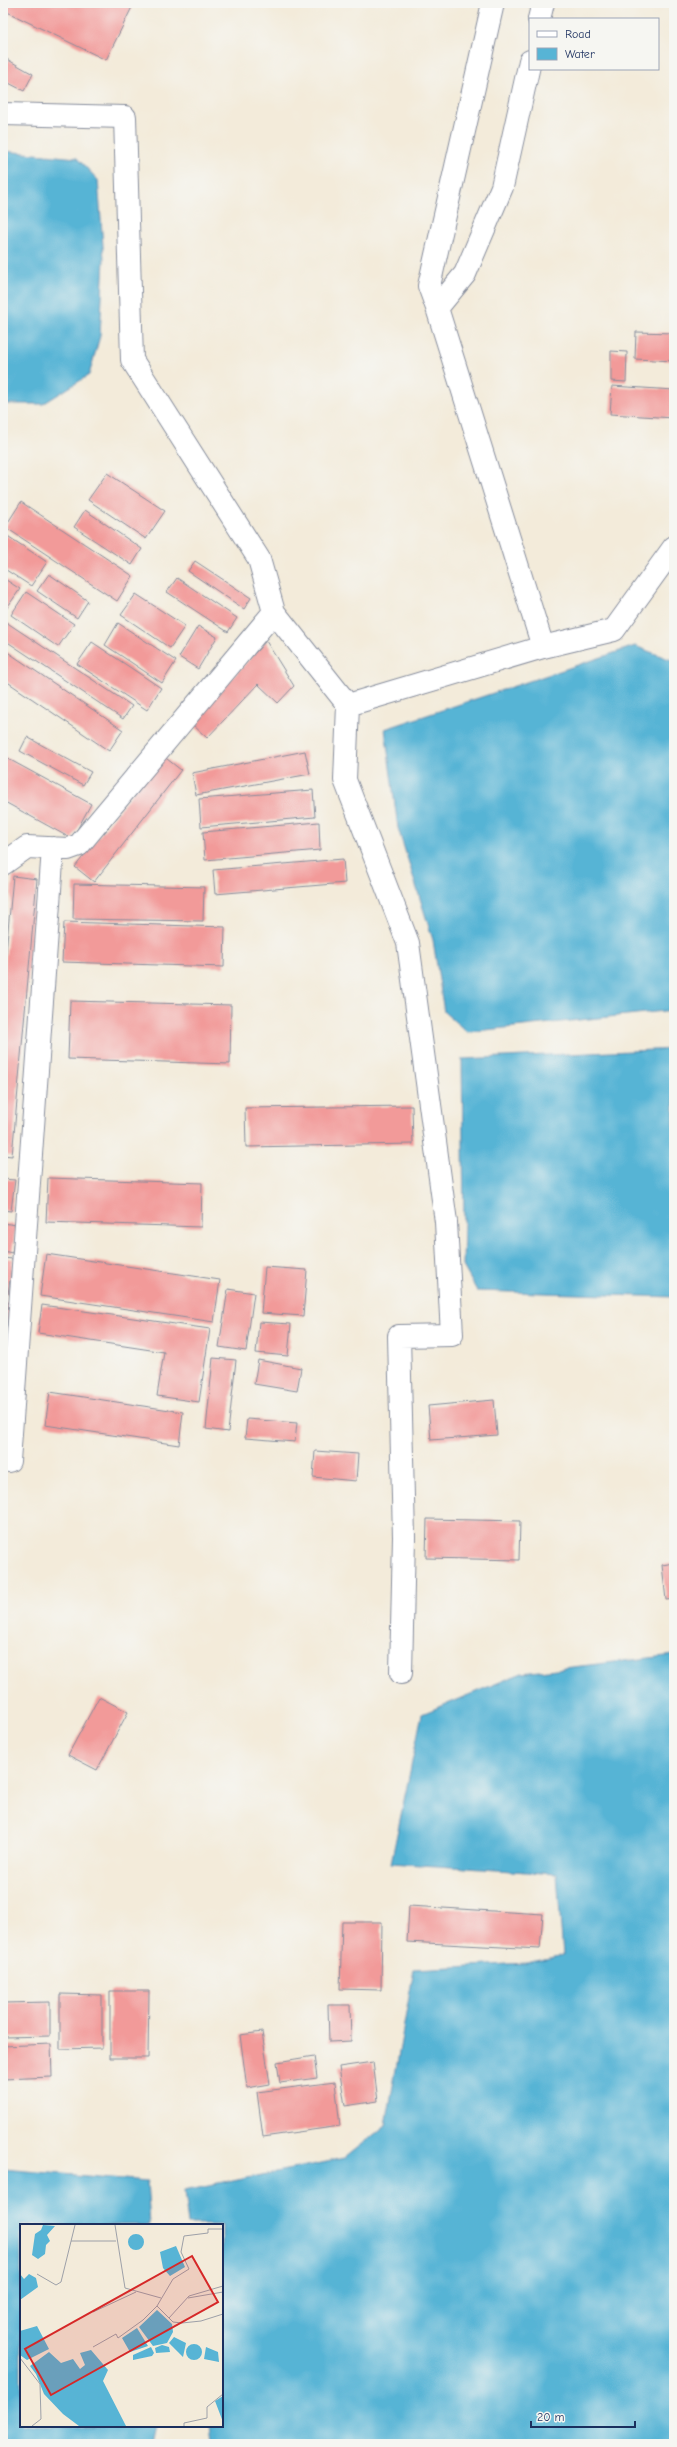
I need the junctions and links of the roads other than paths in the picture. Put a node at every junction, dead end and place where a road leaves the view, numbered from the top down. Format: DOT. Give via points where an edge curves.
graph roads {
  1 [pos="493,3"];
  2 [pos="543,3"];
  3 [pos="539,18"];
  4 [pos="529,66"];
  5 [pos="3,114"];
  6 [pos="438,308"];
  7 [pos="674,546"];
  8 [pos="274,612"];
  9 [pos="543,646"];
  10 [pos="348,705"];
  11 [pos="53,848"];
  12 [pos="3,864"];
  13 [pos="9,1460"];
  14 [pos="401,1673"];
  1 -- 6 [label="street" via="429,286"];
  2 -- 3 [label="street"];
  4 -- 6 [label="street" via="502,187 465,274"];
  5 -- 8 [label="street" via="125,117 132,360 259,558"];
  6 -- 9 [label="street"];
  7 -- 9 [label="street" via="614,630"];
  8 -- 10 [label="street"];
  8 -- 11 [label="street" via="79,845 68,849"];
  9 -- 10 [label="street"];
  10 -- 14 [label="street" via="345,780 408,943 446,1222 452,1335 399,1336 404,1537"];
  11 -- 12 [label="street" via="27,847"];
  11 -- 13 [label="street"];
}
